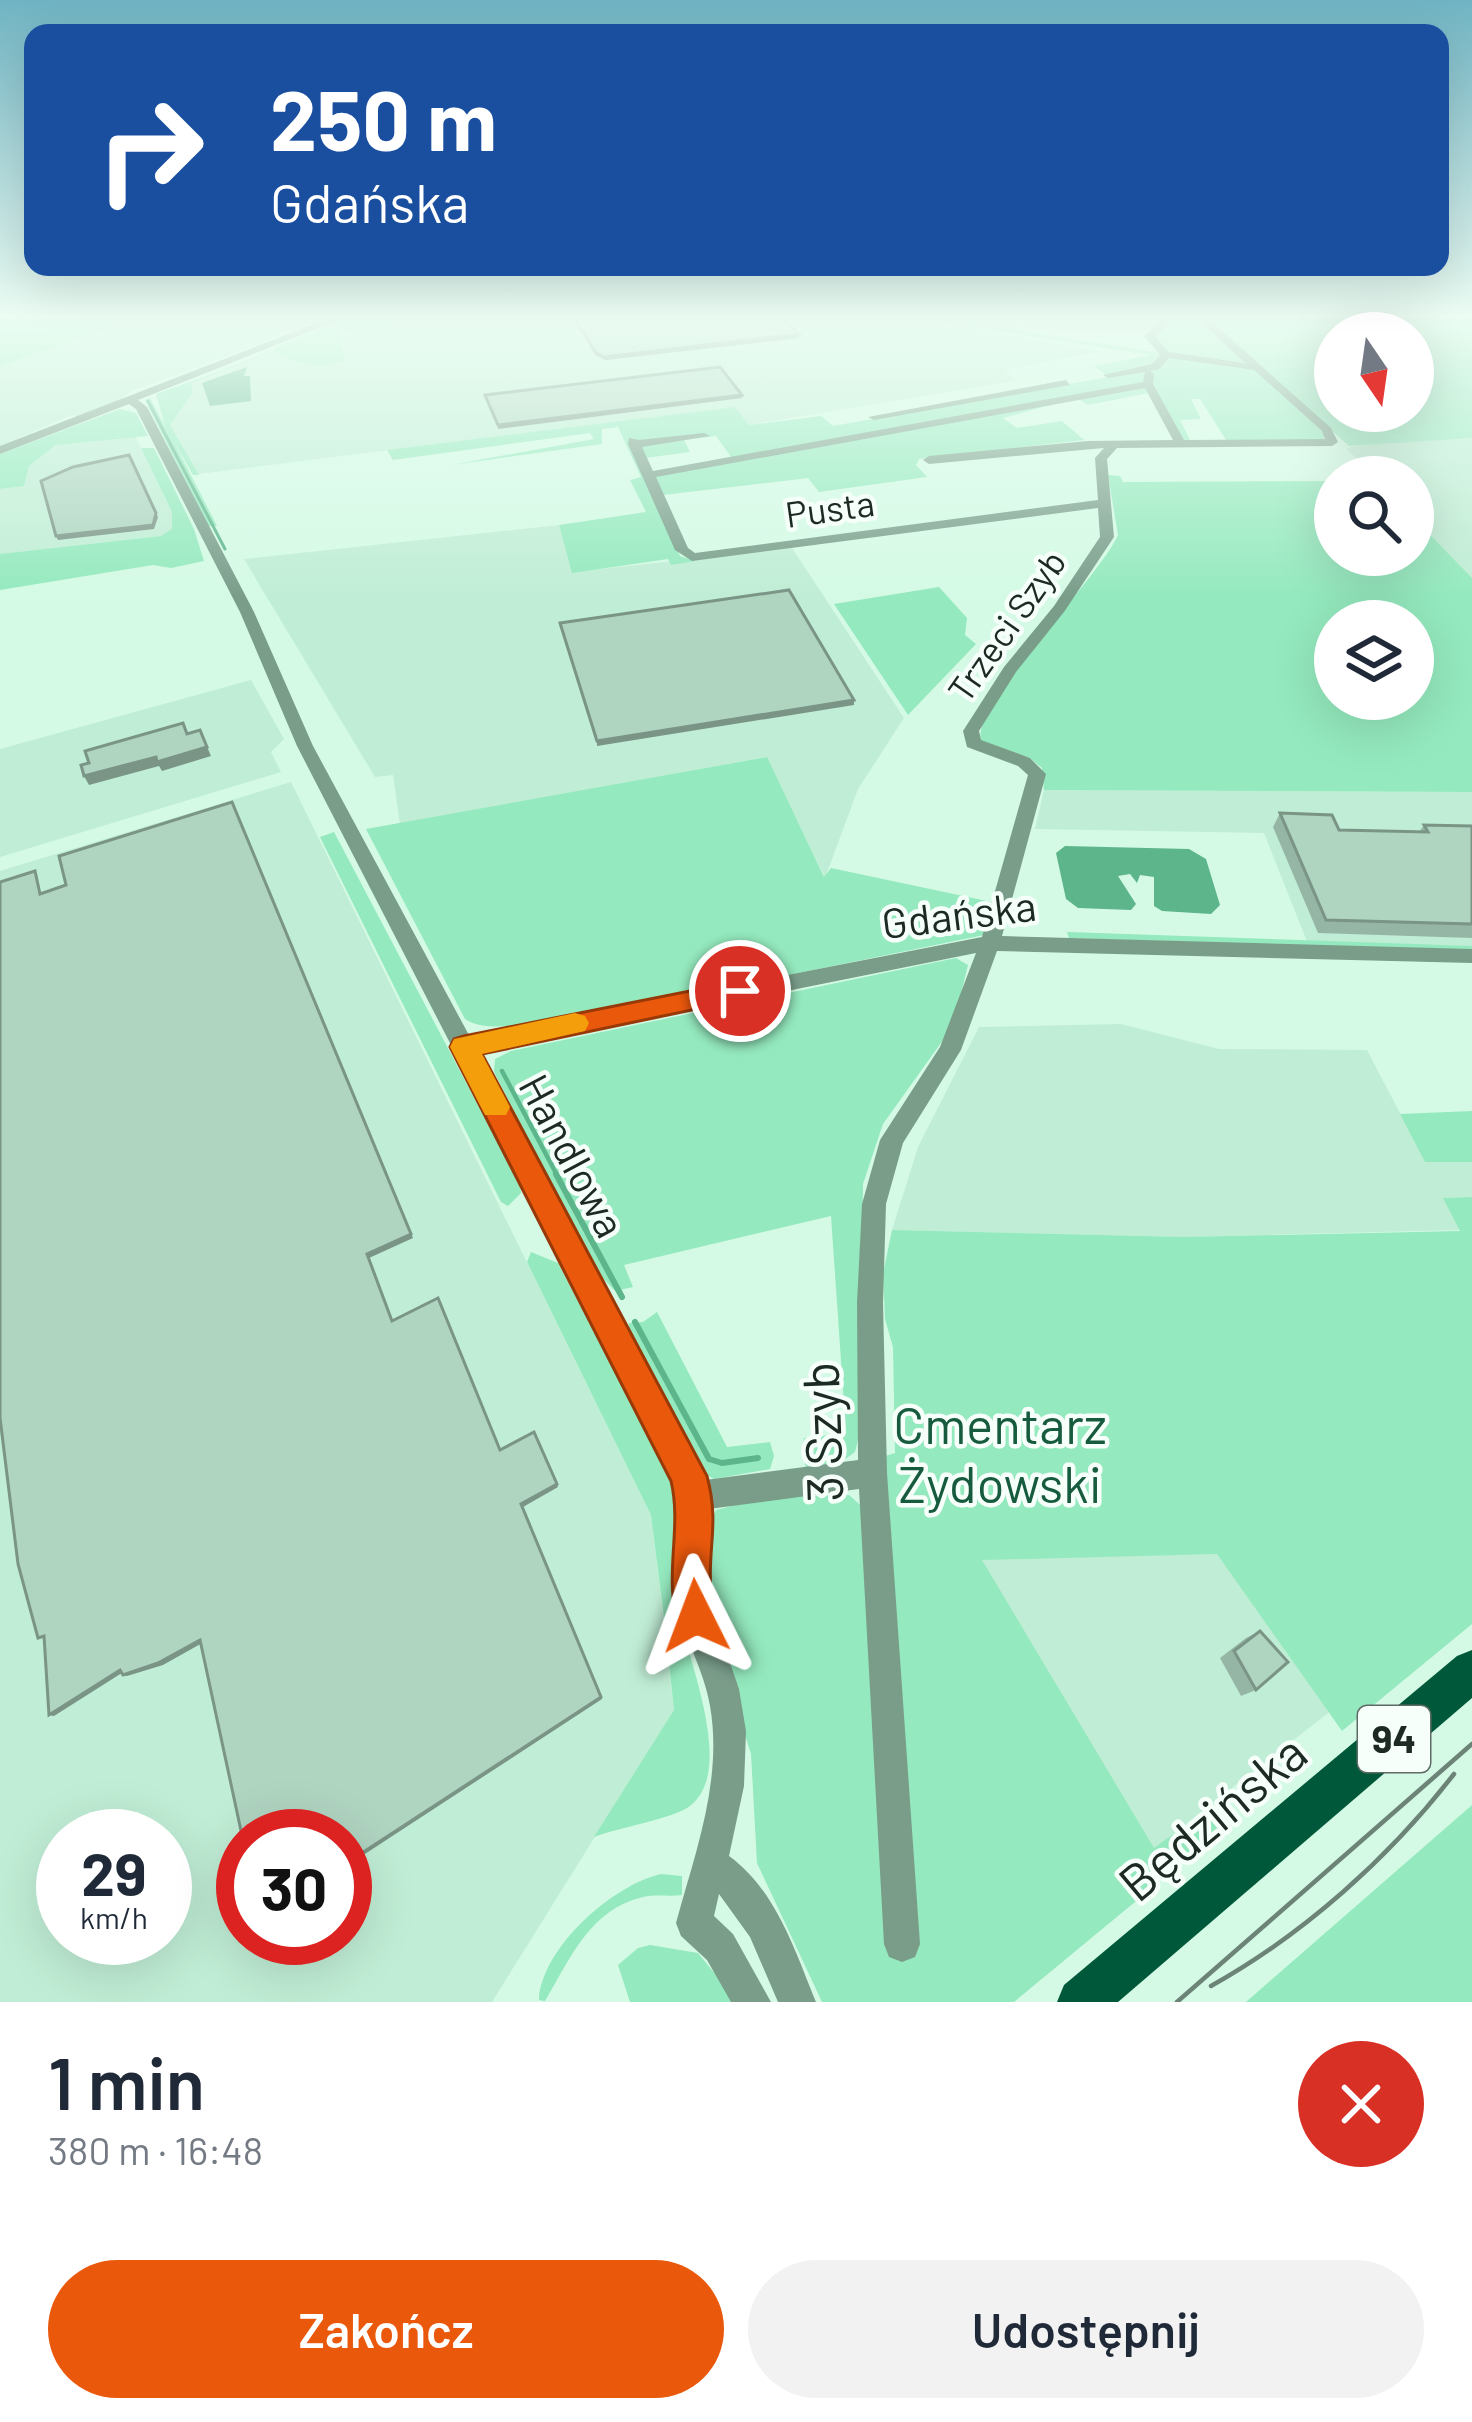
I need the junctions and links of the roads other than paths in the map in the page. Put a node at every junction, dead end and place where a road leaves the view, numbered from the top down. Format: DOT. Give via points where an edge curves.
graph roads {
  1 [pos="104,409"];
  2 [pos="139,409"];
  3 [pos="916,409"];
  4 [pos="1009,409"];
  5 [pos="1162,409"];
  6 [pos="1303,409"];
  7 [pos="874,417"];
  8 [pos="704,436"];
  9 [pos="1181,445"];
  10 [pos="1112,448"];
  11 [pos="0,450"];
  12 [pos="929,460"];
  13 [pos="649,475"];
  14 [pos="1105,503"];
  15 [pos="989,943"];
  16 [pos="1472,956"];
  17 [pos="464,1047"];
  18 [pos="874,1473"];
  19 [pos="695,1496"];
  20 [pos="1472,1671"];
  21 [pos="709,1863"];
  22 [pos="902,1944"];
  23 [pos="752,2002"];
  24 [pos="797,2002"];
  25 [pos="1081,2002"];
  1 -- 11 [label="street"];
  2 -- 17 [label="street, Handlowa"];
  3 -- 7 [label="street"];
  4 -- 13 [label="street"];
  5 -- 9 [label="street"];
  6 -- 9 [label="street" via="1332,442"];
  8 -- 13 [label="street, Pusta" via="633,442"];
  9 -- 10 [label="street"];
  10 -- 12 [label="street"];
  10 -- 14 [label="street, Trzeci Szyb" via="1101,458"];
  13 -- 14 [label="street, Pusta" via="692,557"];
  14 -- 15 [label="street, Trzeci Szyb" via="1107,537 971,730 973,743 1037,774"];
  15 -- 16 [label="street, Gdańska"];
  15 -- 17 [label="street, Gdańska"];
  15 -- 18 [label="street, 3 Szyb" via="950,1050 881,1171 870,1303"];
  17 -- 19 [label="street, Handlowa"];
  18 -- 19 [label="street"];
  18 -- 22 [label="street, 3 Szyb"];
  19 -- 21 [label="street, Handlowa" via="691,1591 730,1727 726,1805"];
  20 -- 25 [label="main road, Będzińska / 94"];
  21 -- 23 [label="street, Handlowa" via="694,1923 720,1947"];
  21 -- 24 [label="street" via="754,1905"];
}
